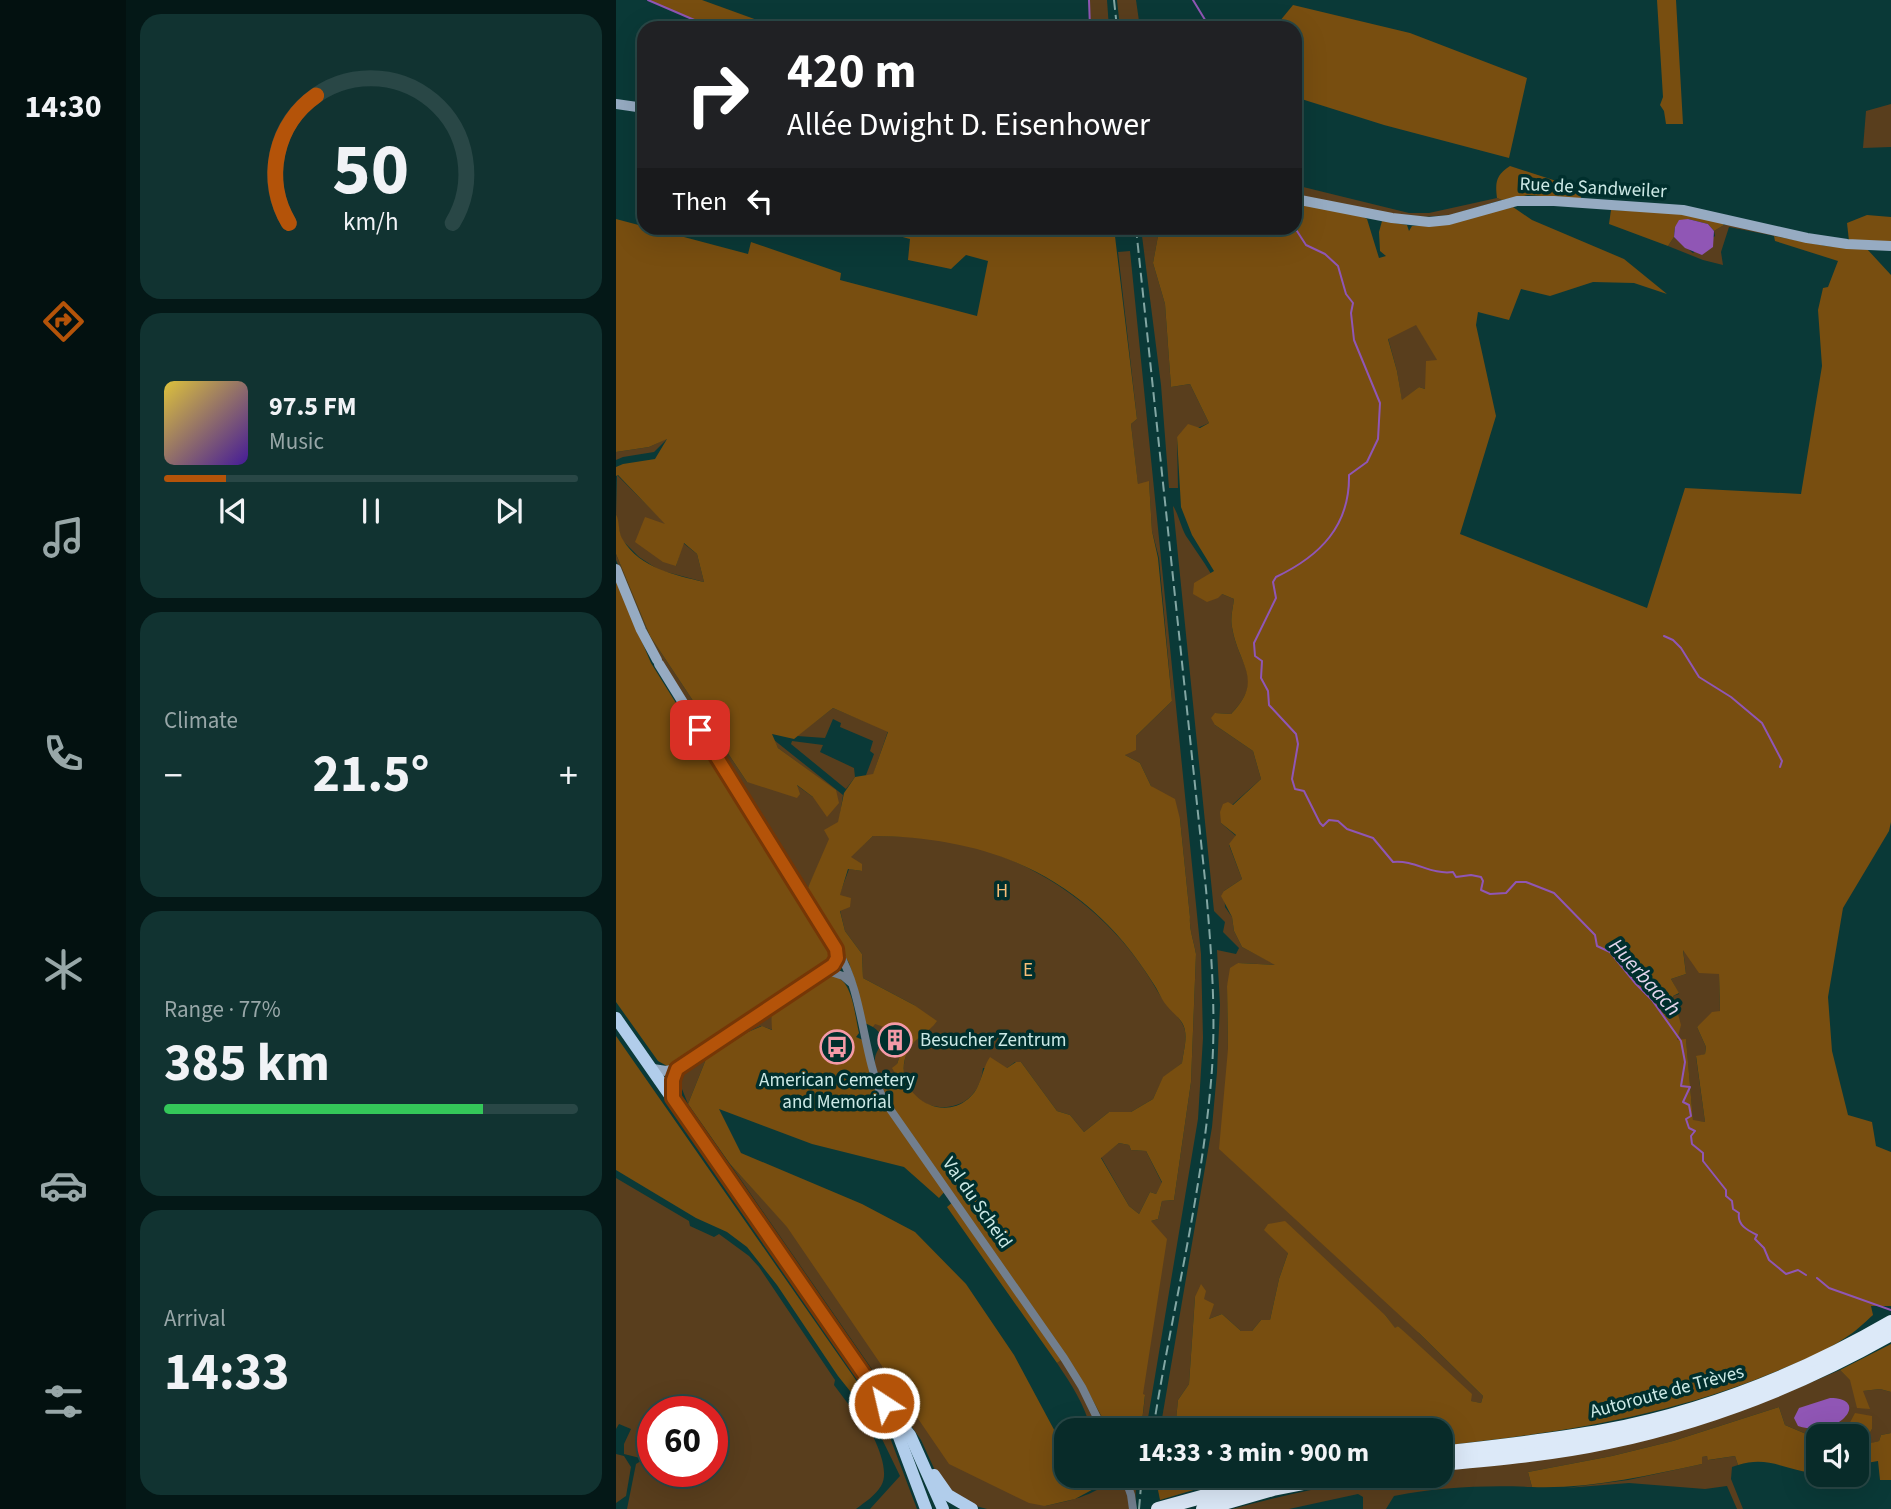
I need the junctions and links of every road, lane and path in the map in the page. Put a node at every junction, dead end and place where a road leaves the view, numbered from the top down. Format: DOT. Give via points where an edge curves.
graph roads {
  1 [pos="616,104"];
  2 [pos="637,107"];
  3 [pos="1302,200"];
  4 [pos="1891,246"];
  5 [pos="616,569"];
  6 [pos="836,949"];
  7 [pos="825,970"];
  8 [pos="853,985"];
  9 [pos="616,1018"];
  10 [pos="653,1069"];
  11 [pos="677,1069"];
  12 [pos="673,1098"];
  13 [pos="1891,1322"];
  14 [pos="1891,1335"];
  15 [pos="884,1403"];
  16 [pos="1097,1418"];
  17 [pos="910,1435"];
  18 [pos="1453,1452"];
  19 [pos="1453,1463"];
  20 [pos="1129,1488"];
  21 [pos="1230,1488"];
  22 [pos="1278,1488"];
  23 [pos="919,1491"];
  24 [pos="920,1509"];
  25 [pos="926,1509"];
  26 [pos="943,1509"];
  27 [pos="972,1509"];
  28 [pos="1133,1509"];
  29 [pos="1158,1509"];
  30 [pos="1203,1509"];
  1 -- 2 [label="main road"];
  3 -- 4 [label="main road, Rue de Sandweiler" via="1429,222 1517,201 1683,210 1807,238"];
  5 -- 6 [label="main road, Val du Scheid" via="658,662"];
  6 -- 7 [label="main road" via="837,958"];
  6 -- 8 [label="street, Val du Scheid"];
  7 -- 8 [label="street"];
  7 -- 11 [label="main road"];
  8 -- 16 [label="street, Val du Scheid" via="883,1099 1064,1358"];
  9 -- 10 [label="main road"];
  10 -- 11 [label="main road"];
  10 -- 12 [label="main road"];
  11 -- 12 [label="main road"];
  12 -- 15 [label="main road"];
  13 -- 18 [label="highway, Autoroute de Trèves" via="1794,1371 1724,1399 1606,1431"];
  14 -- 19 [label="highway, Autoroute de Trèves" via="1728,1409 1609,1443"];
  15 -- 17 [label="main road"];
  15 -- 23 [label="main road"];
  17 -- 26 [label="main road"];
  17 -- 27 [label="main road" via="940,1486"];
  20 -- 28 [label="street"];
  21 -- 29 [label="highway"];
  22 -- 30 [label="highway"];
  23 -- 24 [label="main road"];
  23 -- 25 [label="main road"];
}
